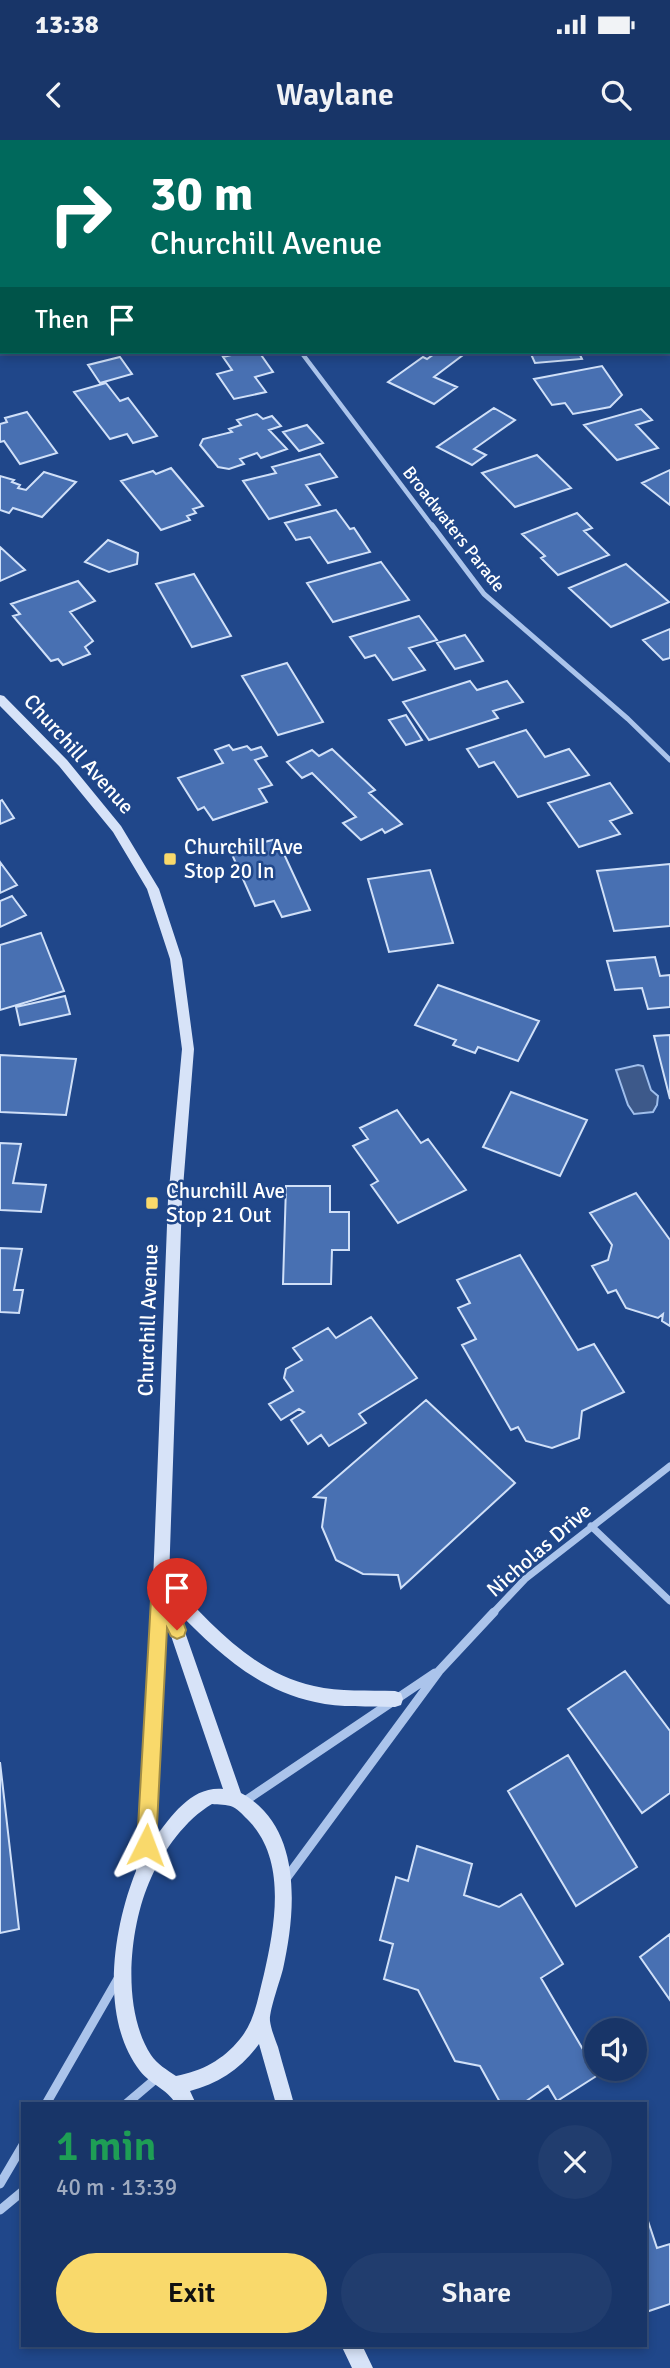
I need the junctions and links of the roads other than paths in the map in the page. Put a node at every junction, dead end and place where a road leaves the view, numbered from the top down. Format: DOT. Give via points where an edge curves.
graph roads {
  1 [pos="303,354"];
  2 [pos="0,699"];
  3 [pos="670,760"];
  4 [pos="670,1466"];
  5 [pos="591,1526"];
  6 [pos="161,1582"];
  7 [pos="670,1601"];
  8 [pos="439,1671"];
  9 [pos="395,1699"];
  10 [pos="238,1801"];
  11 [pos="145,1871"];
  12 [pos="282,1884"];
  13 [pos="123,1970"];
  14 [pos="261,2020"];
  15 [pos="167,2080"];
  16 [pos="47,2102"];
  17 [pos="129,2102"];
  18 [pos="185,2102"];
  19 [pos="284,2102"];
  20 [pos="21,2148"];
  21 [pos="0,2184"];
  22 [pos="21,2193"];
  23 [pos="0,2210"];
  1 -- 3 [label="street, Broadwaters Parade" via="484,594"];
  2 -- 6 [label="street, Churchill Avenue" via="63,763 117,829 153,890 176,959 188,1049 175,1200"];
  4 -- 5 [label="street, Nicholas Drive"];
  5 -- 7 [label="street"];
  5 -- 8 [label="street, Nicholas Drive" via="525,1579"];
  6 -- 9 [label="street" via="225,1649 253,1671 313,1693"];
  6 -- 10 [label="street, Churchill Avenue"];
  6 -- 11 [label="street, Churchill Avenue"];
  8 -- 9 [label="street, Nicholas Drive"];
  8 -- 12 [label="street, Nicholas Drive"];
  9 -- 10 [label="street, Nicholas Drive"];
  10 -- 11 [label="street" via="211,1796 197,1802"];
  10 -- 12 [label="street" via="261,1819 272,1836"];
  11 -- 13 [label="street" via="131,1906"];
  12 -- 14 [label="street" via="279,1948"];
  13 -- 15 [label="street" via="136,2046 147,2065"];
  13 -- 16 [label="street"];
  14 -- 15 [label="street" via="249,2043 217,2073 202,2079"];
  14 -- 19 [label="street"];
  15 -- 17 [label="street"];
  15 -- 18 [label="street"];
  20 -- 21 [label="street"];
  22 -- 23 [label="street"];
}
